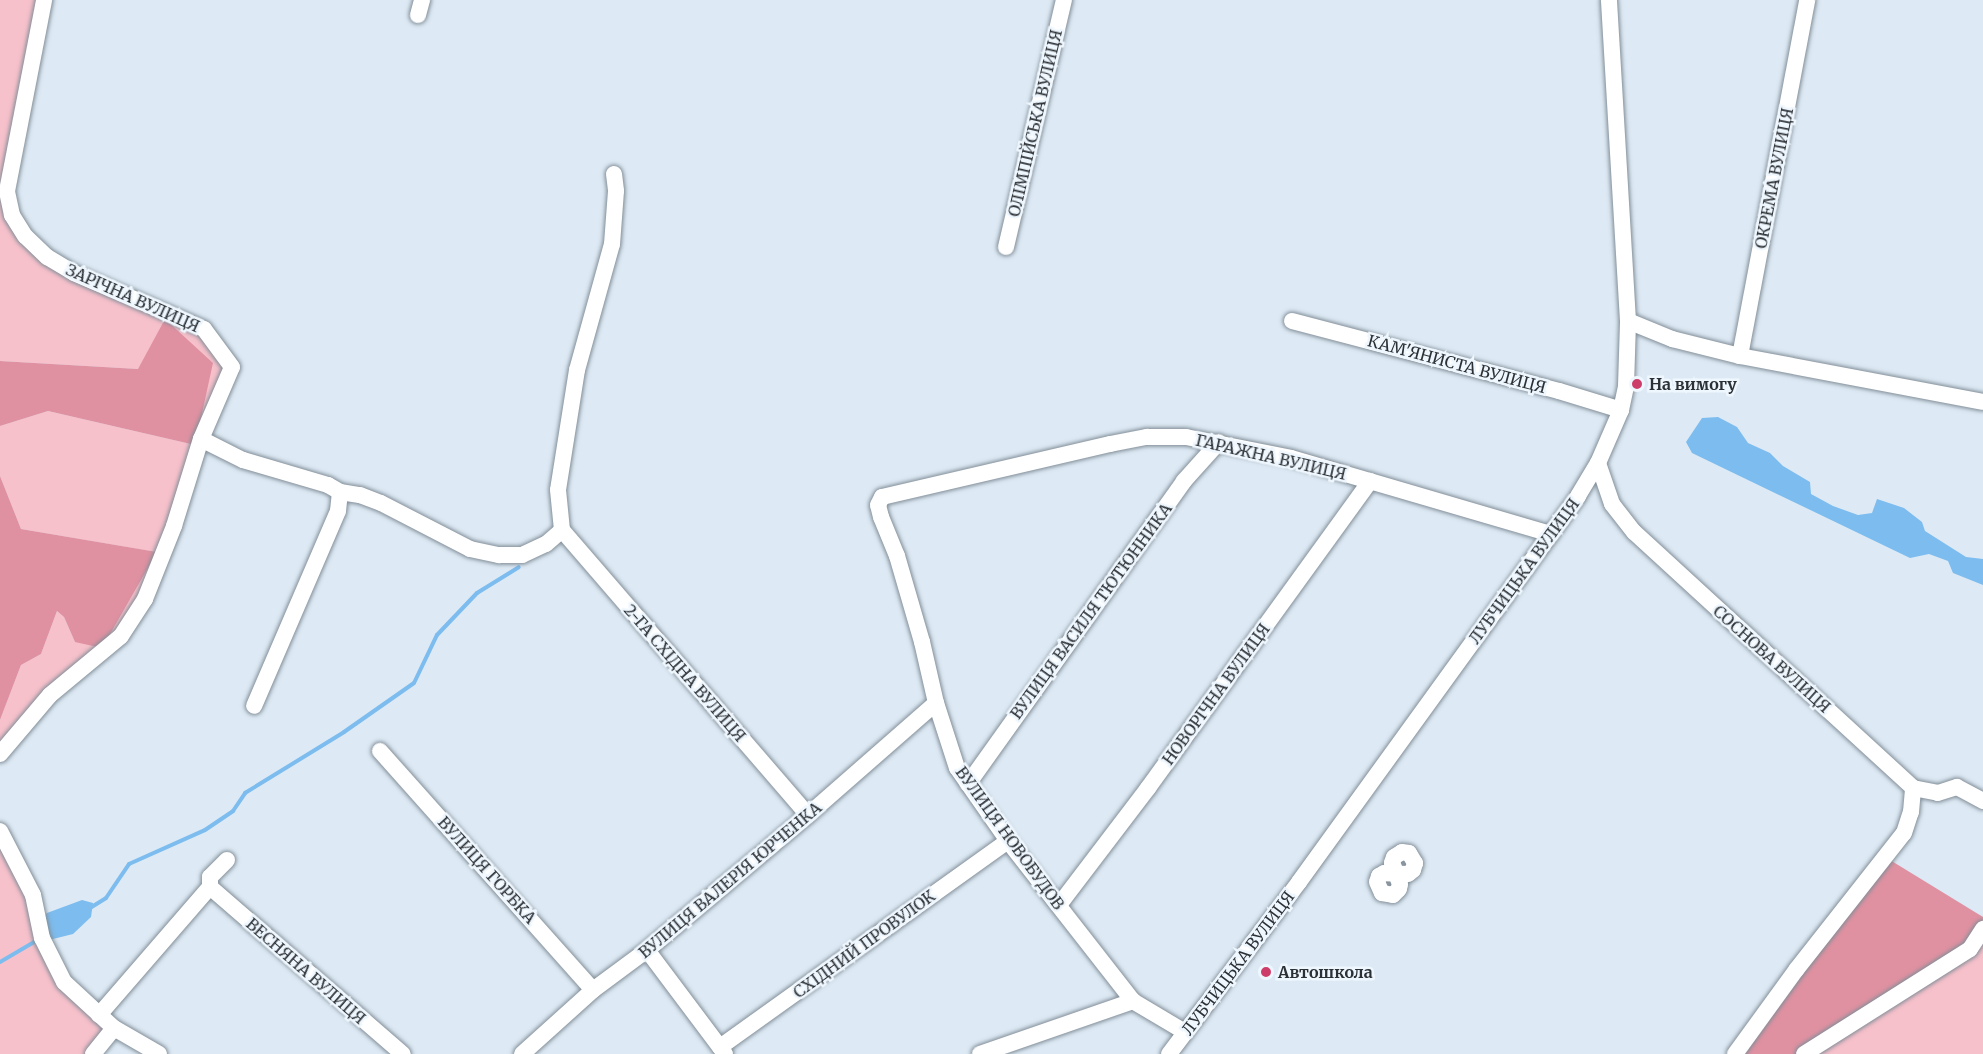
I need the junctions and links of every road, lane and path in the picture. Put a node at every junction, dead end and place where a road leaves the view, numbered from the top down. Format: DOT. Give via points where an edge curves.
graph roads {
  1 [pos="44,0"];
  2 [pos="1064,0"];
  3 [pos="1609,0"];
  4 [pos="1808,0"];
  5 [pos="614,174"];
  6 [pos="1005,247"];
  7 [pos="1292,321"];
  8 [pos="1628,321"];
  9 [pos="1740,356"];
  10 [pos="1983,402"];
  11 [pos="1621,410"];
  12 [pos="201,439"];
  13 [pos="1219,442"];
  14 [pos="1598,463"];
  15 [pos="1370,481"];
  16 [pos="340,492"];
  17 [pos="882,497"];
  18 [pos="562,530"];
  19 [pos="1551,534"];
  20 [pos="936,703"];
  21 [pos="254,706"];
  22 [pos="380,751"];
  23 [pos="0,754"];
  24 [pos="968,784"];
  25 [pos="1913,788"];
  26 [pos="1983,801"];
  27 [pos="808,815"];
  28 [pos="0,831"];
  29 [pos="1008,841"];
  30 [pos="227,860"];
  31 [pos="210,886"];
  32 [pos="1059,905"];
  33 [pos="1983,929"];
  34 [pos="647,950"];
  35 [pos="593,990"];
  36 [pos="1133,1001"];
  37 [pos="99,1016"];
  38 [pos="114,1028"];
  39 [pos="1185,1032"];
  40 [pos="723,1051"];
  41 [pos="93,1054"];
  42 [pos="159,1054"];
  43 [pos="403,1054"];
  44 [pos="522,1054"];
  45 [pos="980,1054"];
  46 [pos="1169,1054"];
  47 [pos="1735,1054"];
  48 [pos="1804,1054"];
  1 -- 12 [label="street, ЗАРІЧНА ВУЛИЦЯ" via="7,191 12,215 25,236 47,257 74,273 204,329 232,367"];
  2 -- 6 [label="street, ОЛІМПІЙСЬКА ВУЛИЦЯ"];
  3 -- 8 [label="street, ЛУБЧИЦЬКА ВУЛИЦЯ"];
  4 -- 9 [label="street, ОКРЕМА ВУЛИЦЯ"];
  5 -- 18 [label="street" via="612,244 577,370 558,490"];
  7 -- 11 [label="street, КАМ'ЯНИСТА ВУЛИЦЯ"];
  8 -- 9 [label="street" via="1672,339"];
  8 -- 11 [label="street, ЛУБЧИЦЬКА ВУЛИЦЯ" via="1626,386"];
  9 -- 10 [label="street"];
  11 -- 14 [label="street, ЛУБЧИЦЬКА ВУЛИЦЯ"];
  12 -- 16 [label="street" via="243,460"];
  12 -- 23 [label="street, ЗАРІЧНА ВУЛИЦЯ" via="174,526 145,599 121,636 50,695"];
  13 -- 15 [label="street, ГАРАЖНА ВУЛИЦЯ"];
  13 -- 17 [label="street, ГАРАЖНА ВУЛИЦЯ" via="1186,436 1147,437"];
  13 -- 24 [label="street, ВУЛИЦЯ ВАСИЛЯ ТЮТЮННИКА" via="1184,481"];
  14 -- 19 [label="street, ЛУБЧИЦЬКА ВУЛИЦЯ"];
  14 -- 25 [label="street, СОСНОВА ВУЛИЦЯ" via="1612,504 1634,532"];
  15 -- 19 [label="street, ГАРАЖНА ВУЛИЦЯ"];
  15 -- 32 [label="street, НОВОРІЧНА ВУЛИЦЯ"];
  16 -- 18 [label="street" via="381,503 470,549 499,555 522,555 546,544"];
  16 -- 21 [label="street" via="338,511"];
  17 -- 20 [label="street, ВУЛИЦЯ НОВОБУДОВ" via="878,505 881,518 897,556"];
  18 -- 27 [label="street, 2-ГА СХІДНА ВУЛИЦЯ"];
  19 -- 39 [label="street, ЛУБЧИЦЬКА ВУЛИЦЯ" via="1299,882"];
  20 -- 24 [label="street, ВУЛИЦЯ НОВОБУДОВ" via="949,747"];
  20 -- 27 [label="street, ВУЛИЦЯ ВАЛЕРІЯ ЮРЧЕНКА"];
  22 -- 35 [label="street, ВУЛИЦЯ ГОРБКА"];
  24 -- 29 [label="street, ВУЛИЦЯ НОВОБУДОВ"];
  25 -- 26 [label="street" via="1938,793 1957,787"];
  25 -- 47 [label="street" via="1904,833"];
  27 -- 34 [label="street, ВУЛИЦЯ ВАЛЕРІЯ ЮРЧЕНКА"];
  28 -- 37 [label="street" via="33,895 42,938 53,964 77,998"];
  29 -- 32 [label="street, ВУЛИЦЯ НОВОБУДОВ"];
  29 -- 40 [label="street, СХІДНИЙ ПРОВУЛОК"];
  30 -- 31 [label="street" via="210,877"];
  31 -- 37 [label="street"];
  31 -- 43 [label="street, ВЕСНЯНА ВУЛИЦЯ"];
  32 -- 36 [label="street, ВУЛИЦЯ НОВОБУДОВ"];
  33 -- 48 [label="street" via="1970,949"];
  34 -- 35 [label="street, ВУЛИЦЯ ВАЛЕРІЯ ЮРЧЕНКА"];
  34 -- 40 [label="street"];
  35 -- 44 [label="street, ВУЛИЦЯ ВАЛЕРІЯ ЮРЧЕНКА"];
  36 -- 39 [label="street, ВУЛИЦЯ НОВОБУДОВ"];
  36 -- 45 [label="street"];
  37 -- 38 [label="street"];
  38 -- 41 [label="street"];
  38 -- 42 [label="street"];
  39 -- 46 [label="street, ЛУБЧИЦЬКА ВУЛИЦЯ"];
}
